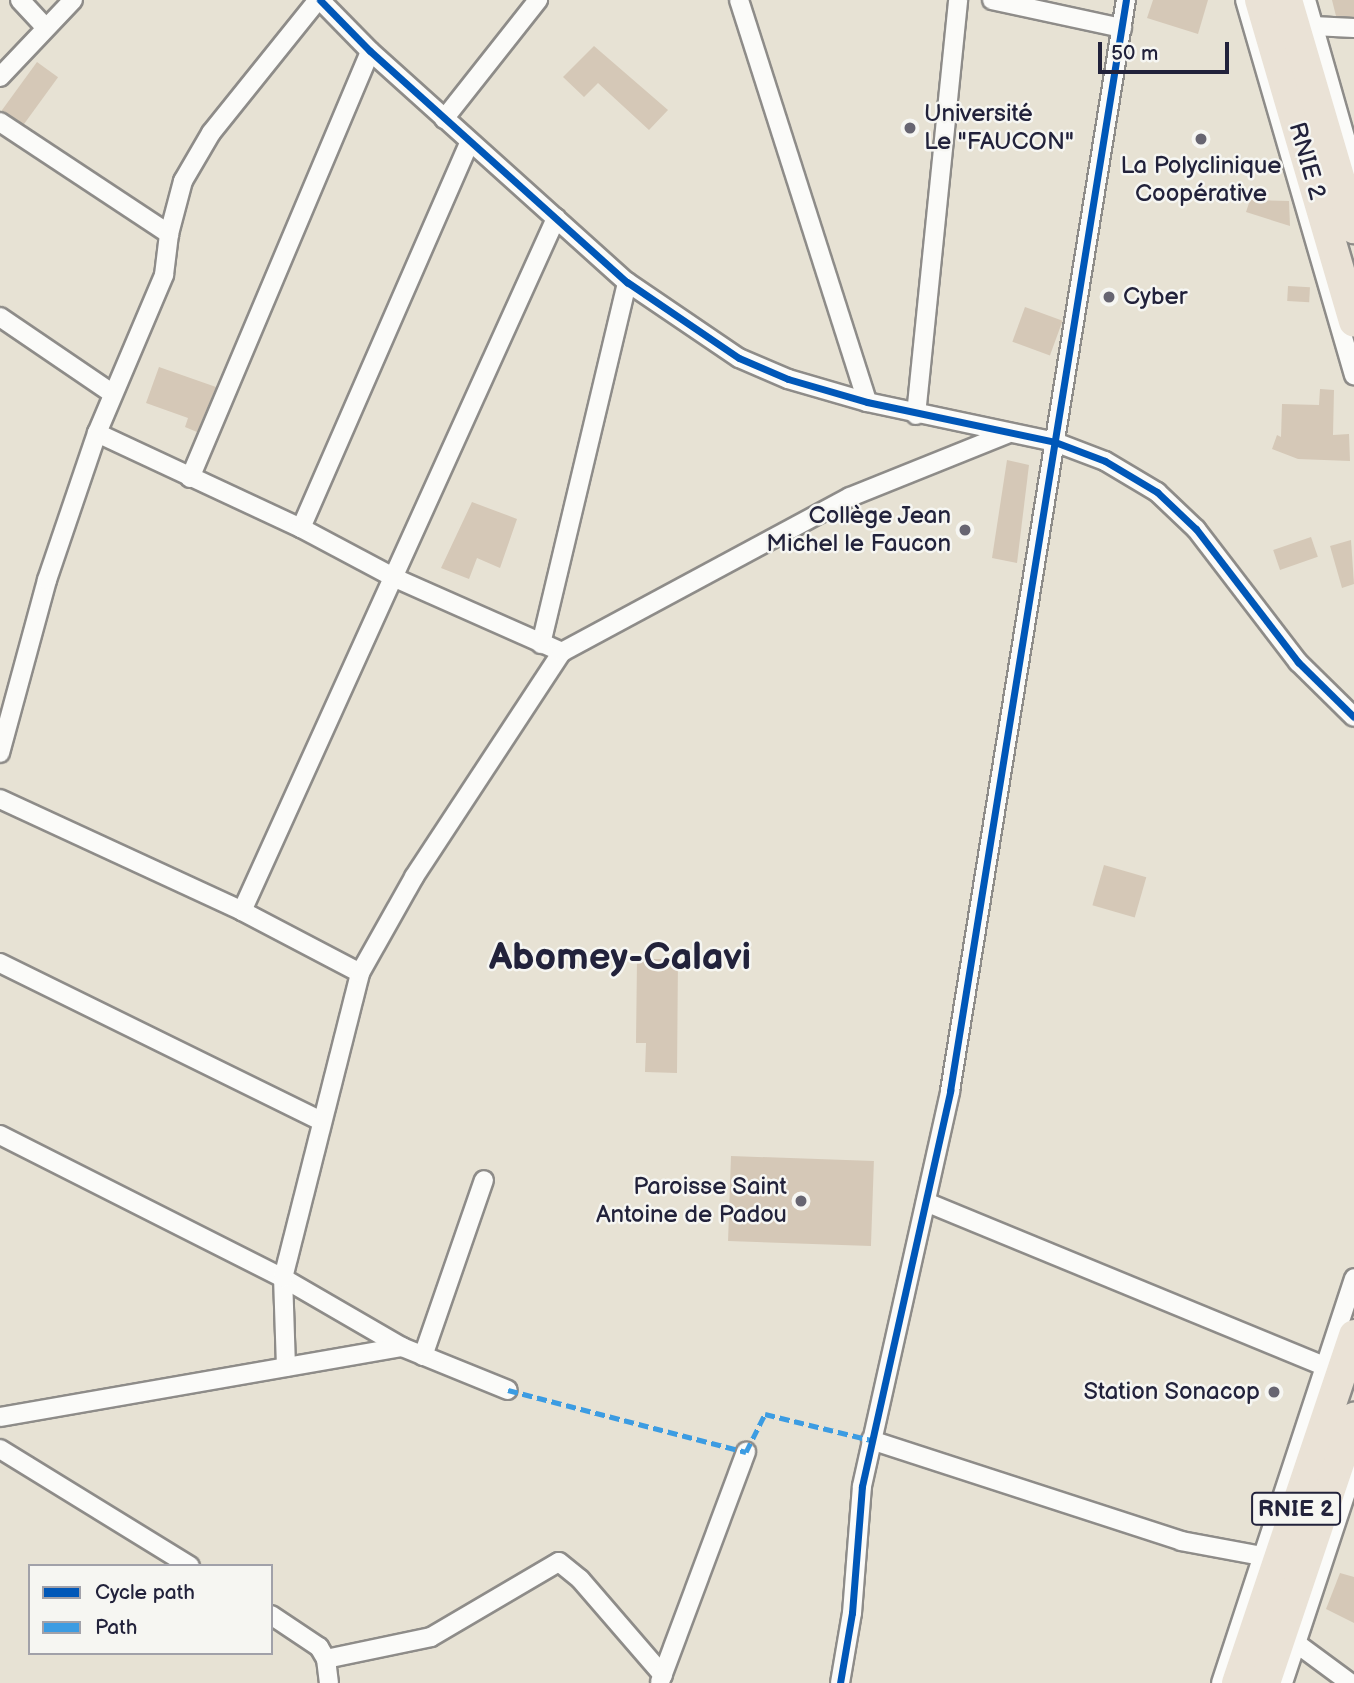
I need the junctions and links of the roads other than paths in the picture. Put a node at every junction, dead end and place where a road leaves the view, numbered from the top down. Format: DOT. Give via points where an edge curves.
graph roads {
  1 [pos="20,0"];
  2 [pos="73,0"];
  3 [pos="319,0"];
  4 [pos="538,0"];
  5 [pos="739,0"];
  6 [pos="958,0"];
  7 [pos="992,0"];
  8 [pos="1126,0"];
  9 [pos="1245,0"];
  10 [pos="1260,0"];
  11 [pos="1287,0"];
  12 [pos="1306,0"];
  13 [pos="1313,26"];
  14 [pos="46,28"];
  15 [pos="1122,28"];
  16 [pos="1354,28"];
  17 [pos="370,51"];
  18 [pos="0,77"];
  19 [pos="444,119"];
  20 [pos="0,122"];
  21 [pos="470,142"];
  22 [pos="1353,158"];
  23 [pos="556,218"];
  24 [pos="1354,228"];
  25 [pos="169,234"];
  26 [pos="627,282"];
  27 [pos="0,317"];
  28 [pos="1354,322"];
  29 [pos="1354,376"];
  30 [pos="112,393"];
  31 [pos="867,402"];
  32 [pos="916,415"];
  33 [pos="97,433"];
  34 [pos="1007,434"];
  35 [pos="1055,442"];
  36 [pos="190,478"];
  37 [pos="301,528"];
  38 [pos="395,578"];
  39 [pos="541,644"];
  40 [pos="562,652"];
  41 [pos="1354,717"];
  42 [pos="0,753"];
  43 [pos="0,799"];
  44 [pos="242,911"];
  45 [pos="0,963"];
  46 [pos="360,973"];
  47 [pos="319,1120"];
  48 [pos="0,1135"];
  49 [pos="484,1180"];
  50 [pos="926,1202"];
  51 [pos="283,1278"];
  52 [pos="1354,1279"];
  53 [pos="1354,1335"];
  54 [pos="402,1347"];
  55 [pos="423,1356"];
  56 [pos="286,1367"];
  57 [pos="1326,1367"];
  58 [pos="508,1390"];
  59 [pos="0,1417"];
  60 [pos="1354,1418"];
  61 [pos="871,1440"];
  62 [pos="0,1449"];
  63 [pos="746,1452"];
  64 [pos="1354,1468"];
  65 [pos="1262,1556"];
  66 [pos="187,1564"];
  67 [pos="273,1616"];
  68 [pos="1296,1643"];
  69 [pos="326,1659"];
  70 [pos="662,1679"];
  71 [pos="329,1683"];
  72 [pos="840,1683"];
  73 [pos="1221,1683"];
  74 [pos="1237,1683"];
  75 [pos="1265,1683"];
  76 [pos="1283,1683"];
  77 [pos="1350,1683"];
  1 -- 14 [label="street"];
  2 -- 14 [label="street"];
  3 -- 17 [label="street"];
  3 -- 25 [label="street" via="194,159"];
  4 -- 19 [label="street"];
  5 -- 31 [label="street"];
  6 -- 32 [label="street"];
  7 -- 15 [label="street"];
  8 -- 15 [label="street"];
  9 -- 29 [label="street"];
  10 -- 28 [label="highway, RNIE 2 / RNIE 2"];
  11 -- 24 [label="highway, RNIE 2 / RNIE 2"];
  12 -- 13 [label="street"];
  13 -- 16 [label="street"];
  13 -- 22 [label="street"];
  14 -- 18 [label="street"];
  15 -- 35 [label="street"];
  17 -- 19 [label="street"];
  17 -- 36 [label="street"];
  19 -- 21 [label="street"];
  20 -- 25 [label="street"];
  21 -- 23 [label="street"];
  21 -- 37 [label="street"];
  23 -- 26 [label="street"];
  23 -- 38 [label="street"];
  25 -- 30 [label="street" via="164,275"];
  26 -- 31 [label="street" via="739,358 788,379"];
  26 -- 39 [label="street"];
  27 -- 30 [label="street"];
  30 -- 33 [label="street"];
  31 -- 32 [label="street"];
  32 -- 34 [label="street"];
  33 -- 36 [label="street"];
  33 -- 42 [label="street" via="47,580"];
  34 -- 35 [label="street"];
  34 -- 40 [label="street" via="850,497"];
  35 -- 41 [label="street" via="1129,474 1177,509 1298,662"];
  35 -- 50 [label="street" via="950,1091"];
  36 -- 37 [label="street"];
  37 -- 38 [label="street"];
  38 -- 39 [label="street"];
  38 -- 44 [label="street"];
  39 -- 40 [label="street"];
  40 -- 46 [label="street" via="414,877"];
  43 -- 44 [label="street"];
  44 -- 46 [label="street"];
  45 -- 47 [label="street"];
  46 -- 47 [label="street"];
  47 -- 51 [label="street"];
  48 -- 51 [label="street"];
  49 -- 55 [label="street"];
  50 -- 57 [label="street"];
  50 -- 61 [label="street"];
  51 -- 54 [label="street"];
  51 -- 56 [label="street"];
  52 -- 57 [label="street"];
  53 -- 74 [label="highway, RNIE 2 / RNIE 2"];
  54 -- 55 [label="street"];
  54 -- 56 [label="street"];
  55 -- 58 [label="street"];
  56 -- 59 [label="street"];
  57 -- 65 [label="street"];
  60 -- 75 [label="highway, RNIE 2 / RNIE 2"];
  61 -- 65 [label="street" via="1181,1541"];
  61 -- 72 [label="street" via="856,1527 851,1625"];
  62 -- 66 [label="street"];
  63 -- 70 [label="street"];
  64 -- 68 [label="street"];
  65 -- 73 [label="street"];
  67 -- 69 [label="street" via="312,1640"];
  68 -- 76 [label="street"];
  68 -- 77 [label="street"];
  69 -- 70 [label="street" via="431,1637 559,1562"];
  69 -- 71 [label="street"];
}
